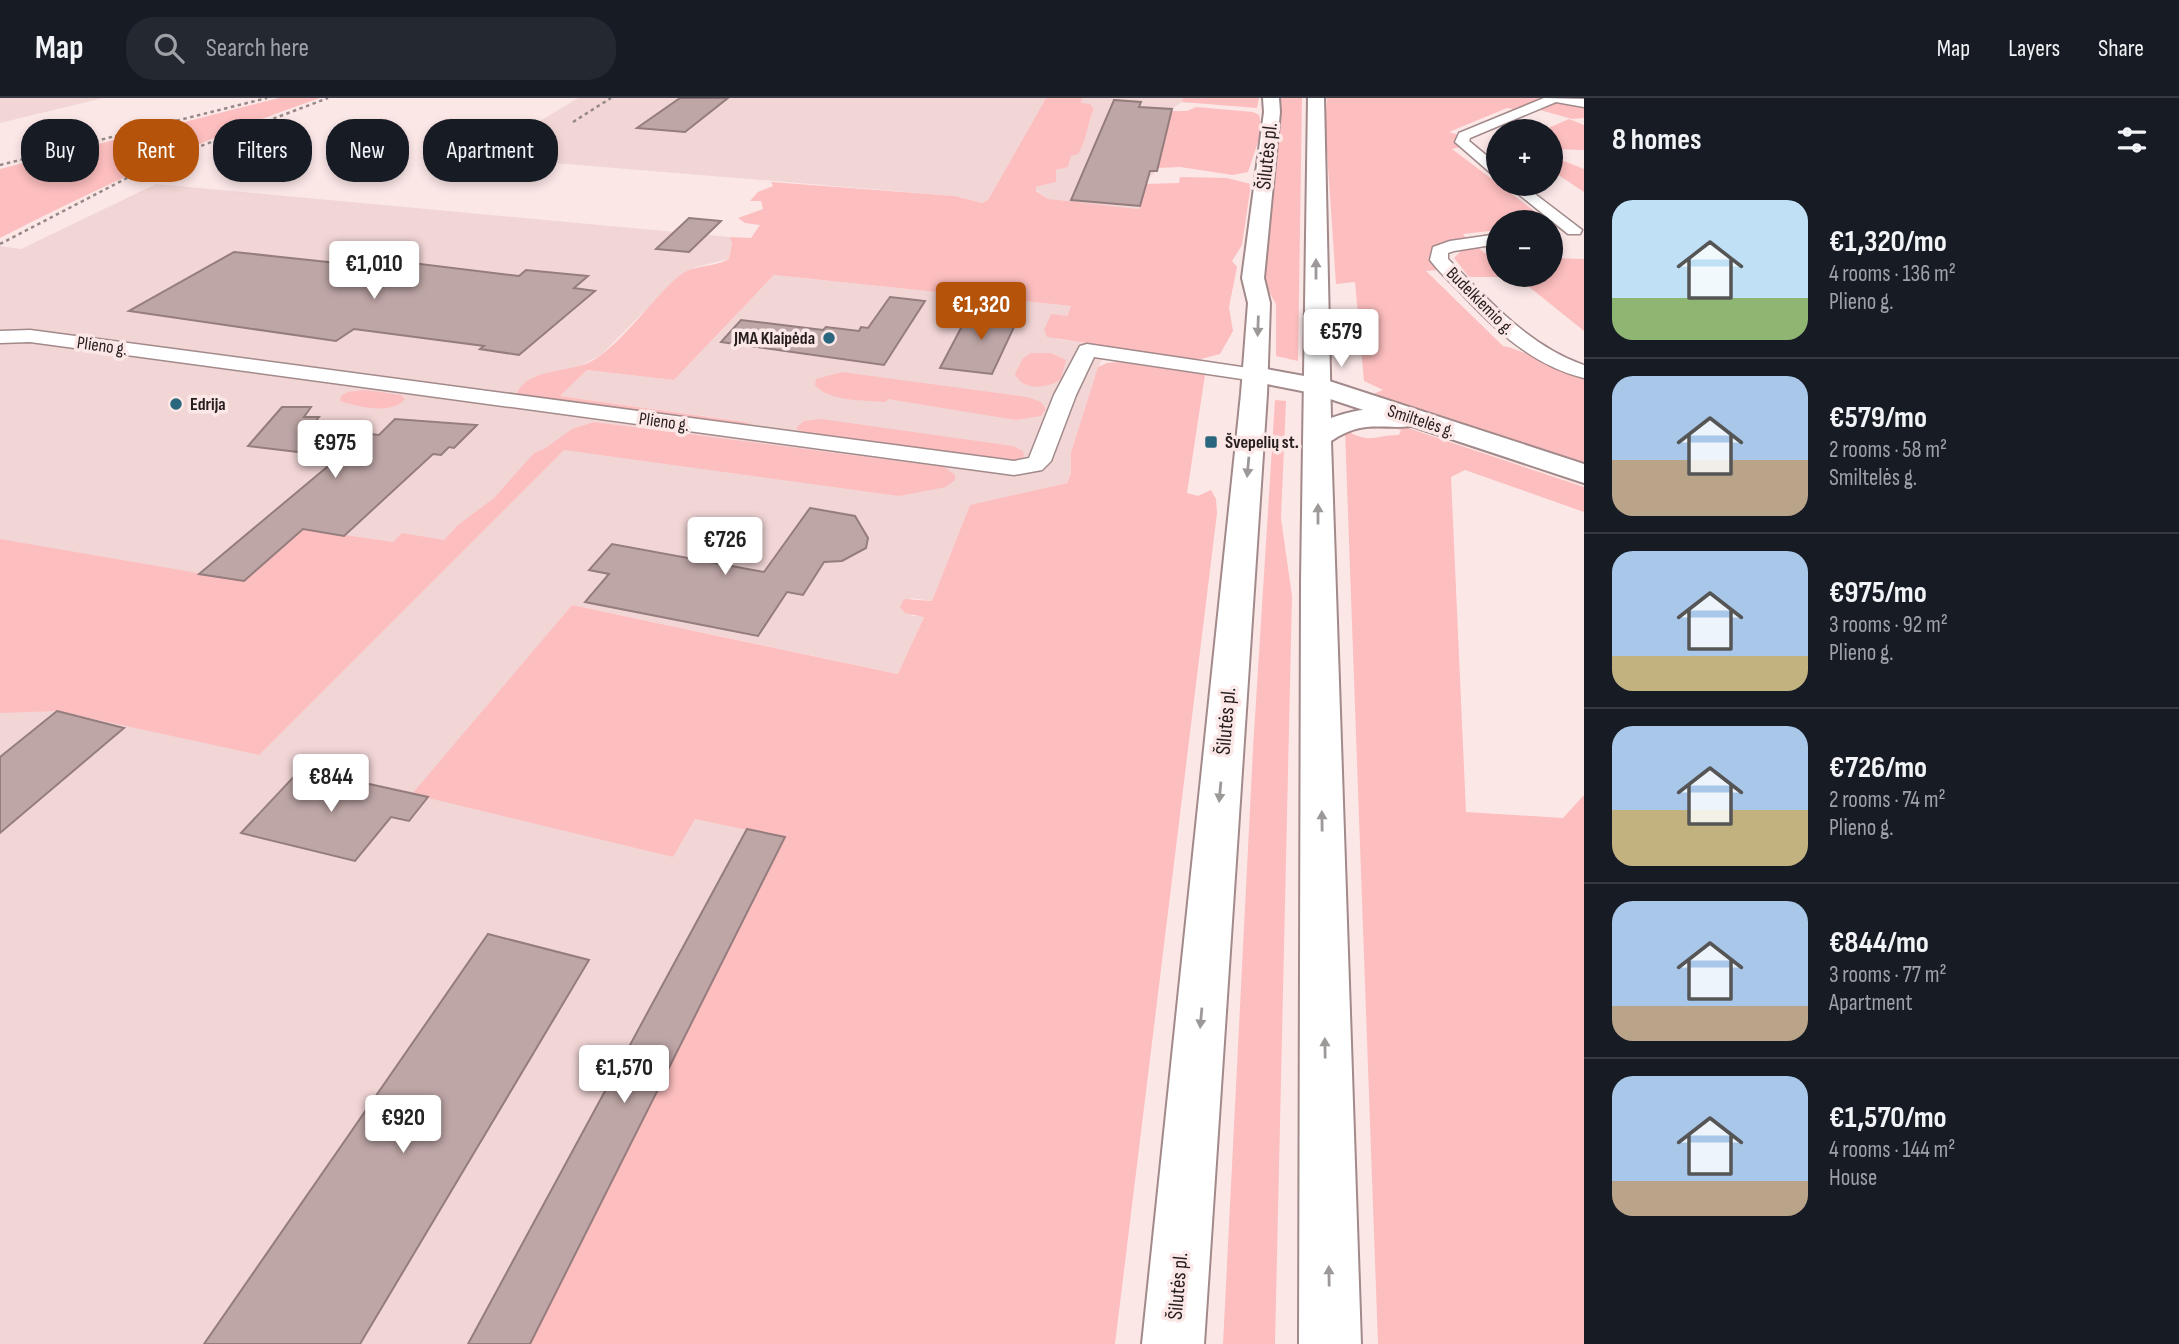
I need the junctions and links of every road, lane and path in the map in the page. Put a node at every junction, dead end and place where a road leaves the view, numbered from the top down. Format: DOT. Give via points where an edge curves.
graph roads {
  1 [pos="1271,98"];
  2 [pos="1315,98"];
  3 [pos="1555,98"];
  4 [pos="1584,103"];
  5 [pos="1505,119"];
  6 [pos="1486,127"];
  7 [pos="1486,163"];
  8 [pos="1530,196"];
  9 [pos="1579,230"];
  10 [pos="1486,241"];
  11 [pos="0,337"];
  12 [pos="1584,372"];
  13 [pos="1255,375"];
  14 [pos="1317,386"];
  15 [pos="1413,418"];
  16 [pos="1318,437"];
  17 [pos="1584,474"];
  18 [pos="1172,1344"];
  19 [pos="1330,1344"];
  1 -- 13 [label="main road, Šilutės pl., one-way" via="1253,278 1259,303"];
  14 -- 2 [label="main road, one-way"];
  3 -- 4 [label="street"];
  3 -- 5 [label="street"];
  6 -- 7 [label="street" via="1464,136 1462,142"];
  8 -- 9 [label="street"];
  10 -- 12 [label="street, Budelkiemio g." via="1450,246 1439,251 1439,260 1525,345 1546,359"];
  11 -- 13 [label="street, Plieno g." via="30,336 1014,468 1039,461 1087,350"];
  13 -- 14 [label="main road, Smiltelės g."];
  13 -- 18 [label="main road, Šilutės pl., one-way"];
  14 -- 15 [label="main road, Smiltelės g."];
  14 -- 16 [label="main road"];
  15 -- 16 [label="main road" via="1357,418 1338,422"];
  15 -- 17 [label="main road, Smiltelės g."];
  19 -- 16 [label="main road, one-way"];
}
